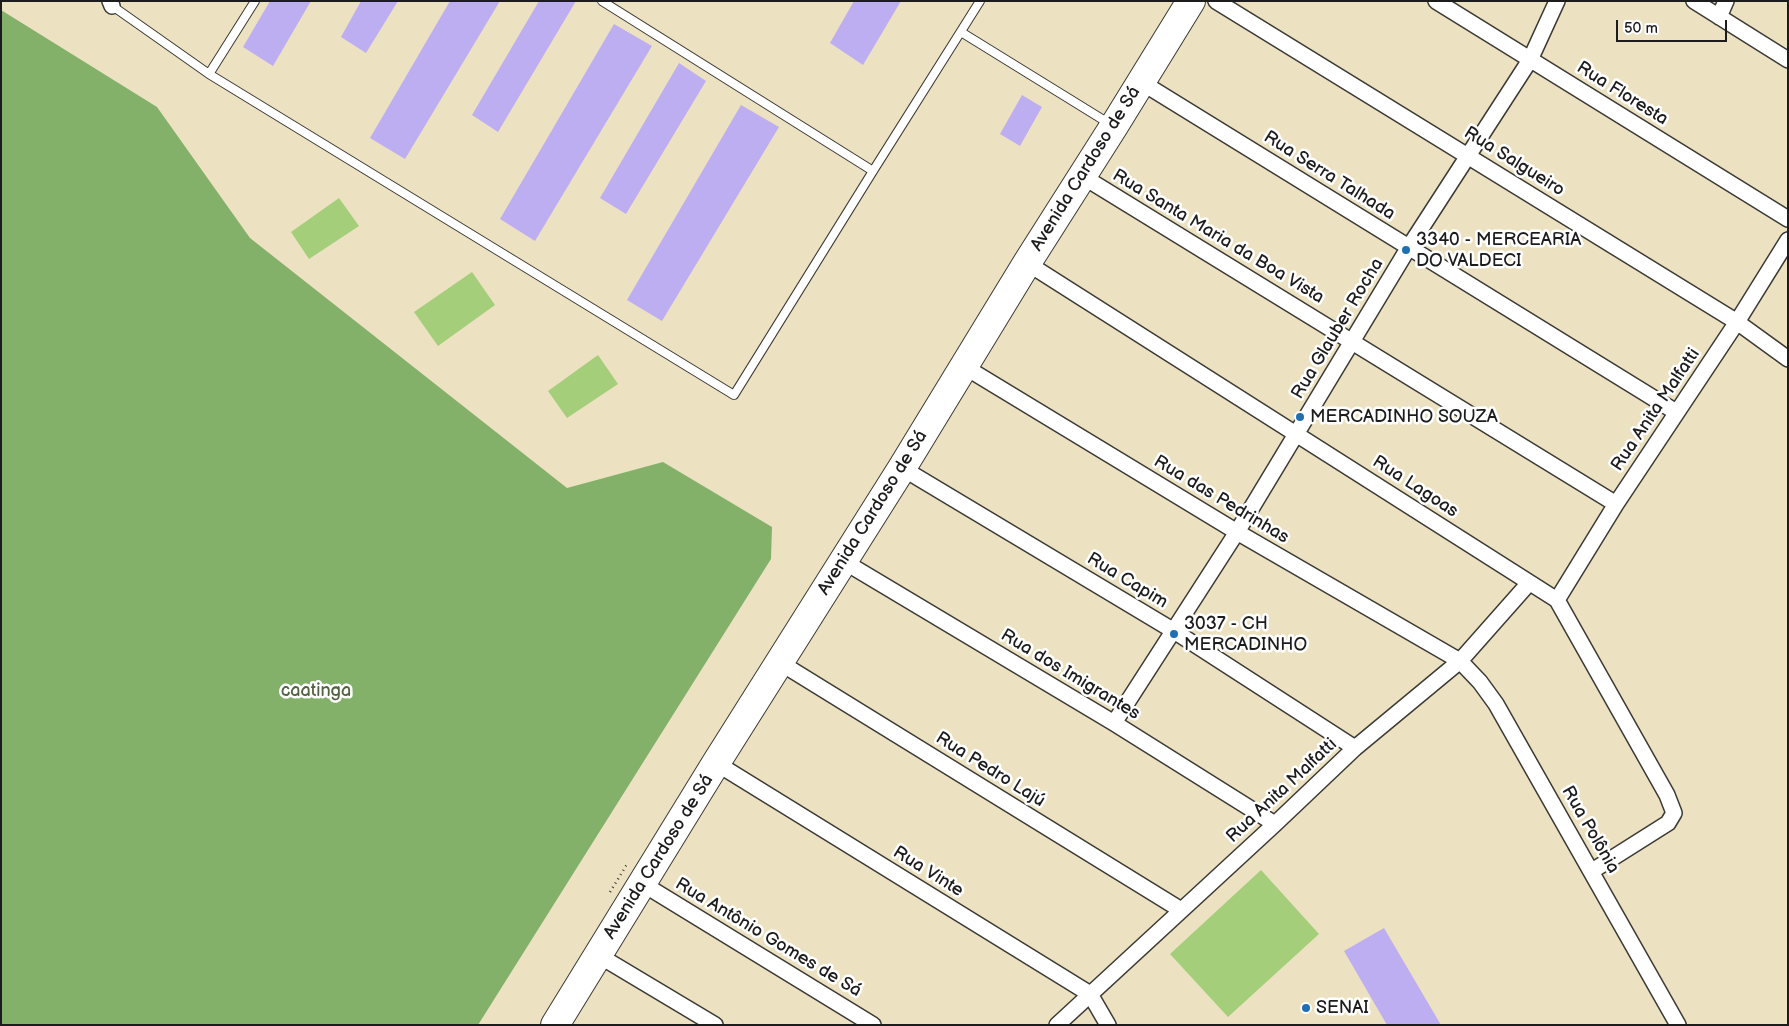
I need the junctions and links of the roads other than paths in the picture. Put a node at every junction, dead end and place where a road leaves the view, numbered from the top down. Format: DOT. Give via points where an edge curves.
graph roads {
  1 [pos="254,1"];
  2 [pos="602,1"];
  3 [pos="980,1"];
  4 [pos="1191,1"];
  5 [pos="1216,1"];
  6 [pos="1436,1"];
  7 [pos="1557,1"];
  8 [pos="1694,1"];
  9 [pos="1726,1"];
  10 [pos="109,3"];
  11 [pos="1719,17"];
  12 [pos="961,32"];
  13 [pos="1530,60"];
  14 [pos="1788,60"];
  15 [pos="209,74"];
  16 [pos="1141,82"];
  17 [pos="1114,126"];
  18 [pos="1468,156"];
  19 [pos="873,171"];
  20 [pos="1082,176"];
  21 [pos="1788,219"];
  22 [pos="1788,240"];
  23 [pos="1409,248"];
  24 [pos="1027,263"];
  25 [pos="1737,322"];
  26 [pos="1354,341"];
  27 [pos="1788,359"];
  28 [pos="964,366"];
  29 [pos="1676,412"];
  30 [pos="1296,433"];
  31 [pos="902,468"];
  32 [pos="1616,504"];
  33 [pos="1237,532"];
  34 [pos="843,561"];
  35 [pos="1529,583"];
  36 [pos="1557,600"];
  37 [pos="1174,631"];
  38 [pos="1460,661"];
  39 [pos="779,662"];
  40 [pos="1114,723"];
  41 [pos="1355,748"];
  42 [pos="716,763"];
  43 [pos="1275,824"];
  44 [pos="1592,871"];
  45 [pos="642,884"];
  46 [pos="1181,910"];
  47 [pos="598,955"];
  48 [pos="1090,994"];
  49 [pos="868,1023"];
  50 [pos="555,1025"];
  51 [pos="715,1025"];
  52 [pos="1057,1025"];
  53 [pos="1108,1025"];
  54 [pos="1678,1025"];
  1 -- 15 [label="lane"];
  2 -- 19 [label="lane"];
  3 -- 12 [label="lane"];
  4 -- 16 [label="highway, Avenida Cardoso de Sá"];
  5 -- 18 [label="street, Rua Salgueiro"];
  6 -- 13 [label="street, Rua Floresta"];
  7 -- 13 [label="street, Rua Glauber Rocha"];
  8 -- 11 [label="street"];
  9 -- 11 [label="street"];
  10 -- 15 [label="lane"];
  11 -- 14 [label="street"];
  12 -- 17 [label="lane"];
  12 -- 19 [label="lane"];
  13 -- 18 [label="street, Rua Glauber Rocha"];
  13 -- 21 [label="street, Rua Floresta"];
  15 -- 19 [label="lane" via="734,395"];
  16 -- 17 [label="highway, Avenida Cardoso de Sá"];
  16 -- 23 [label="street, Rua Serra Talhada"];
  17 -- 20 [label="highway, Avenida Cardoso de Sá"];
  18 -- 23 [label="street, Rua Glauber Rocha"];
  18 -- 25 [label="street, Rua Salgueiro"];
  20 -- 24 [label="highway, Avenida Cardoso de Sá"];
  20 -- 26 [label="street, Rua Santa Maria da Boa Vista"];
  22 -- 25 [label="street, Rua Anita Malfatti"];
  23 -- 26 [label="street, Rua Glauber Rocha"];
  23 -- 29 [label="street, Rua Serra Talhada"];
  24 -- 28 [label="highway, Avenida Cardoso de Sá"];
  24 -- 30 [label="street, Rua Lagoas"];
  25 -- 27 [label="street, Rua Salgueiro"];
  25 -- 29 [label="street, Rua Anita Malfatti"];
  26 -- 30 [label="street, Rua Glauber Rocha"];
  26 -- 32 [label="street, Rua Santa Maria da Boa Vista"];
  28 -- 31 [label="highway, Avenida Cardoso de Sá"];
  28 -- 33 [label="street, Rua das Pedrinhas"];
  29 -- 32 [label="street, Rua Anita Malfatti"];
  30 -- 33 [label="street, Rua Glauber Rocha"];
  30 -- 35 [label="street, Rua Lagoas"];
  31 -- 34 [label="highway, Avenida Cardoso de Sá"];
  31 -- 37 [label="street, Rua Capim"];
  32 -- 36 [label="street, Rua Anita Malfatti"];
  33 -- 37 [label="street, Rua Glauber Rocha"];
  33 -- 38 [label="street, Rua das Pedrinhas"];
  34 -- 39 [label="highway, Avenida Cardoso de Sá"];
  34 -- 40 [label="street, Rua dos Imigrantes"];
  35 -- 36 [label="street, Rua Lagoas"];
  35 -- 38 [label="street, Rua Anita Malfatti"];
  36 -- 44 [label="street, Rua Lagoas" via="1674,813 1668,823"];
  37 -- 40 [label="street, Rua Glauber Rocha"];
  37 -- 41 [label="street, Rua Capim"];
  38 -- 41 [label="street, Rua Anita Malfatti"];
  38 -- 44 [label="street, Rua Polônia" via="1496,704"];
  39 -- 42 [label="highway, Avenida Cardoso de Sá"];
  39 -- 46 [label="street, Rua Pedro Lajú"];
  40 -- 43 [label="street, Rua dos Imigrantes"];
  41 -- 43 [label="street, Rua Anita Malfatti"];
  42 -- 45 [label="highway, Avenida Cardoso de Sá"];
  42 -- 48 [label="street, Rua Vinte"];
  43 -- 46 [label="street, Rua Anita Malfatti"];
  44 -- 54 [label="street, Rua Polônia"];
  45 -- 47 [label="highway, Avenida Cardoso de Sá"];
  45 -- 49 [label="street, Rua Antônio Gomes de Sá"];
  46 -- 48 [label="street, Rua Anita Malfatti"];
  47 -- 50 [label="highway, Avenida Cardoso de Sá"];
  47 -- 51 [label="street"];
  48 -- 52 [label="street, Rua Anita Malfatti"];
  48 -- 53 [label="street, Rua Vinte"];
}
